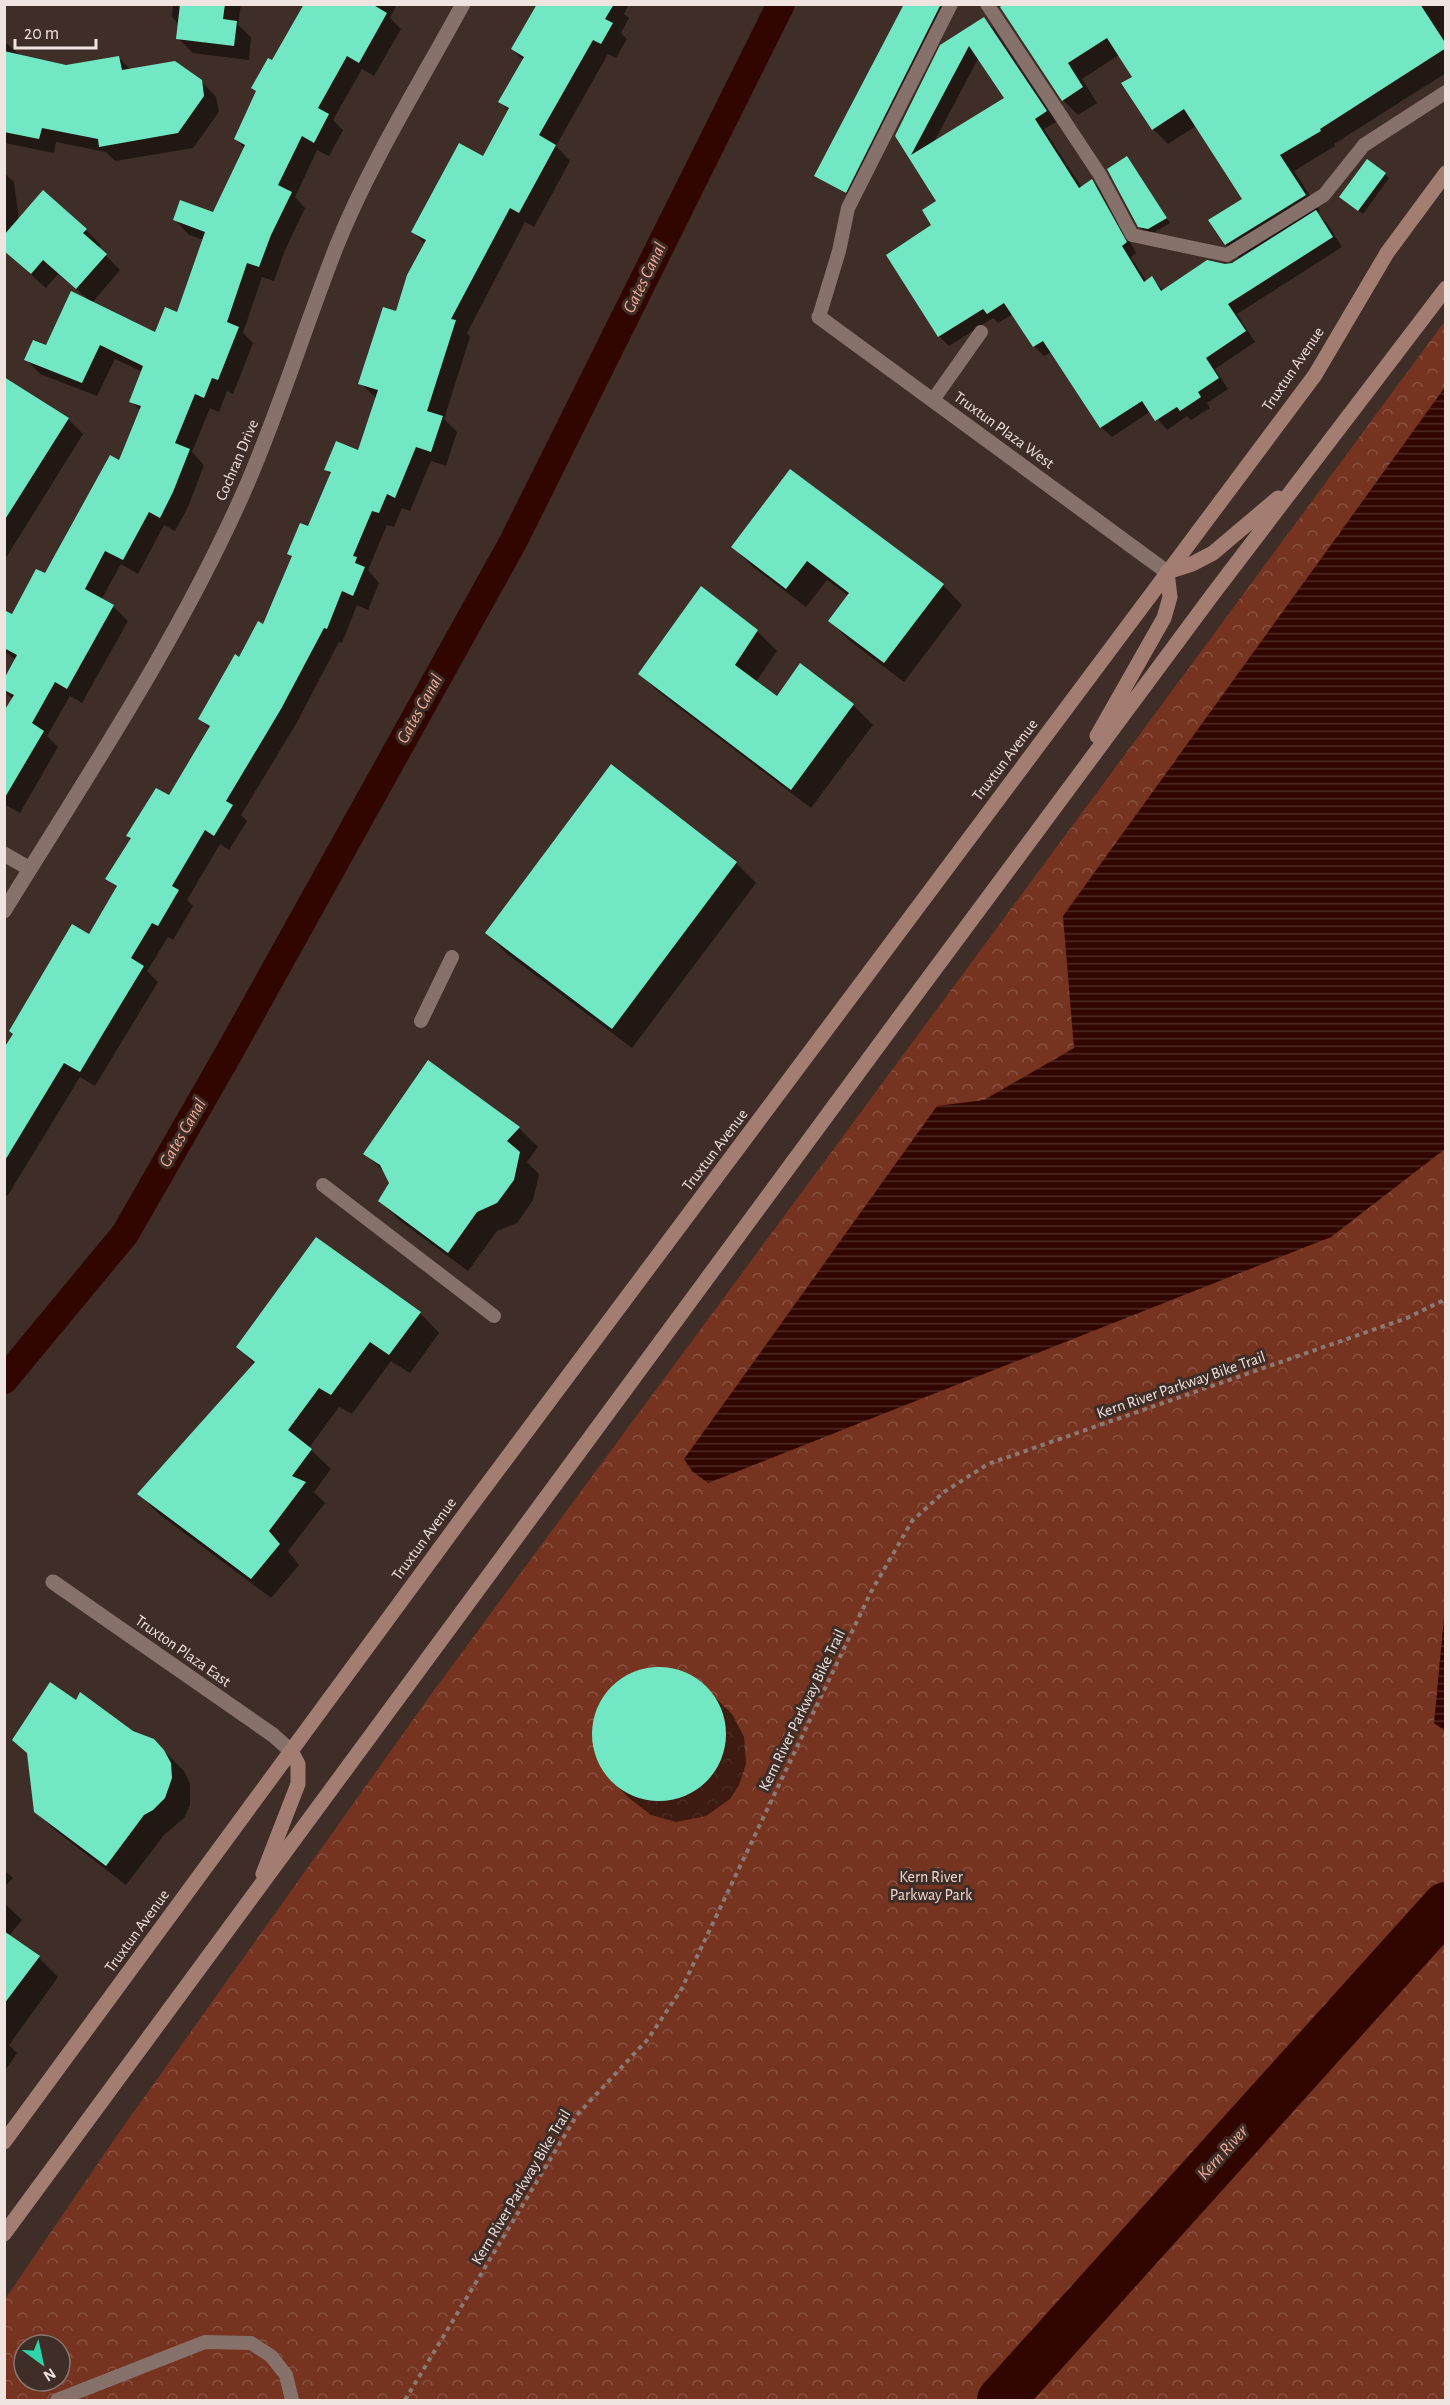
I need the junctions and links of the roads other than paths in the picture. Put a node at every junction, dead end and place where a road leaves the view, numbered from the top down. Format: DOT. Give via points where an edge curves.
graph roads {
  1 [pos="463,4"];
  2 [pos="951,4"];
  3 [pos="987,4"];
  4 [pos="1446,92"];
  5 [pos="1446,174"];
  6 [pos="1446,288"];
  7 [pos="819,317"];
  8 [pos="981,332"];
  9 [pos="933,400"];
  10 [pos="1302,478"];
  11 [pos="1167,572"];
  12 [pos="1065,793"];
  13 [pos="4,854"];
  14 [pos="30,869"];
  15 [pos="4,911"];
  16 [pos="452,957"];
  17 [pos="421,1021"];
  18 [pos="323,1185"];
  19 [pos="494,1316"];
  20 [pos="53,1582"];
  21 [pos="291,1750"];
  22 [pos="256,1893"];
  23 [pos="4,2142"];
  24 [pos="4,2234"];
  25 [pos="57,2400"];
  26 [pos="292,2400"];
  1 -- 14 [label="street, Cochran Drive" via="372,168 343,233 278,410 203,576 157,662"];
  2 -- 7 [label="lane" via="848,208"];
  3 -- 4 [label="lane" via="1100,175 1132,235 1227,255 1324,195 1364,145"];
  5 -- 11 [label="main road, Truxtun Avenue" via="1387,253 1315,375"];
  6 -- 10 [label="main road"];
  7 -- 9 [label="street, Truxtun Plaza West"];
  8 -- 9 [label="lane"];
  9 -- 11 [label="street, Truxtun Plaza West"];
  10 -- 11 [label="main road" via="1213,553"];
  10 -- 12 [label="main road"];
  11 -- 12 [label="main road" via="1170,597 1164,618"];
  11 -- 21 [label="main road, Truxtun Avenue"];
  12 -- 22 [label="main road"];
  13 -- 14 [label="street"];
  14 -- 15 [label="street, Cochran Drive"];
  16 -- 17 [label="lane"];
  18 -- 19 [label="lane"];
  20 -- 21 [label="street, Truxton Plaza East"];
  21 -- 22 [label="main road" via="298,1764 298,1784"];
  21 -- 23 [label="main road, Truxtun Avenue"];
  22 -- 24 [label="main road"];
  25 -- 26 [label="lane" via="205,2342 251,2343 271,2356 286,2375"];
}
